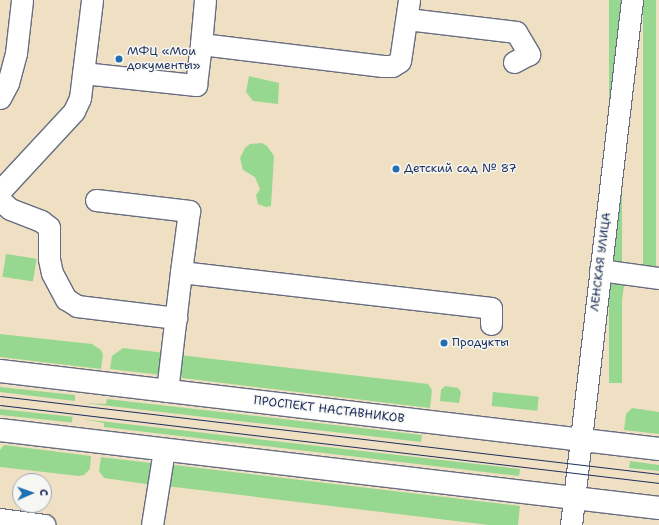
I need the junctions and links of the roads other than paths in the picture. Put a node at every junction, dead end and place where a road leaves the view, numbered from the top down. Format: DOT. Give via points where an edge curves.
graph roads {
  1 [pos="22,0"];
  2 [pos="92,0"];
  3 [pos="205,0"];
  4 [pos="632,0"];
  5 [pos="408,10"];
  6 [pos="201,44"];
  7 [pos="514,62"];
  8 [pos="83,73"];
  9 [pos="0,98"];
  10 [pos="0,191"];
  11 [pos="0,200"];
  12 [pos="96,200"];
  13 [pos="600,270"];
  14 [pos="181,272"];
  15 [pos="659,278"];
  16 [pos="176,318"];
  17 [pos="491,324"];
  18 [pos="0,371"];
  19 [pos="167,391"];
  20 [pos="0,430"];
  21 [pos="581,440"];
  22 [pos="164,450"];
  23 [pos="659,450"];
  24 [pos="574,498"];
  25 [pos="659,508"];
  26 [pos="0,519"];
  27 [pos="41,525"];
  28 [pos="152,525"];
  29 [pos="571,525"];
  1 -- 9 [label="street" via="16,54 8,83"];
  2 -- 8 [label="street"];
  3 -- 6 [label="street"];
  4 -- 13 [label="street, ЛЕНСКАЯ УЛИЦА"];
  5 -- 6 [label="street" via="400,61 392,66"];
  5 -- 7 [label="street" via="516,32 529,54"];
  6 -- 8 [label="street" via="196,85"];
  8 -- 10 [label="street" via="80,98 74,111"];
  11 -- 16 [label="street" via="10,209 41,220 49,227 49,259 52,273 66,299 76,306"];
  12 -- 14 [label="street" via="189,211"];
  13 -- 15 [label="street"];
  13 -- 21 [label="street, ЛЕНСКАЯ УЛИЦА"];
  14 -- 16 [label="street"];
  14 -- 17 [label="street" via="491,308"];
  16 -- 19 [label="street"];
  18 -- 19 [label="main road, ПРОСПЕКТ НАСТАВНИКОВ"];
  19 -- 21 [label="main road, ПРОСПЕКТ НАСТАВНИКОВ"];
  20 -- 22 [label="main road"];
  21 -- 23 [label="main road, ПРОСПЕКТ НАСТАВНИКОВ"];
  21 -- 24 [label="street, ЛЕНСКАЯ УЛИЦА"];
  22 -- 24 [label="main road"];
  22 -- 28 [label="street"];
  24 -- 25 [label="main road"];
  24 -- 29 [label="street, ЛЕНСКАЯ УЛИЦА"];
  26 -- 27 [label="street"];
}
